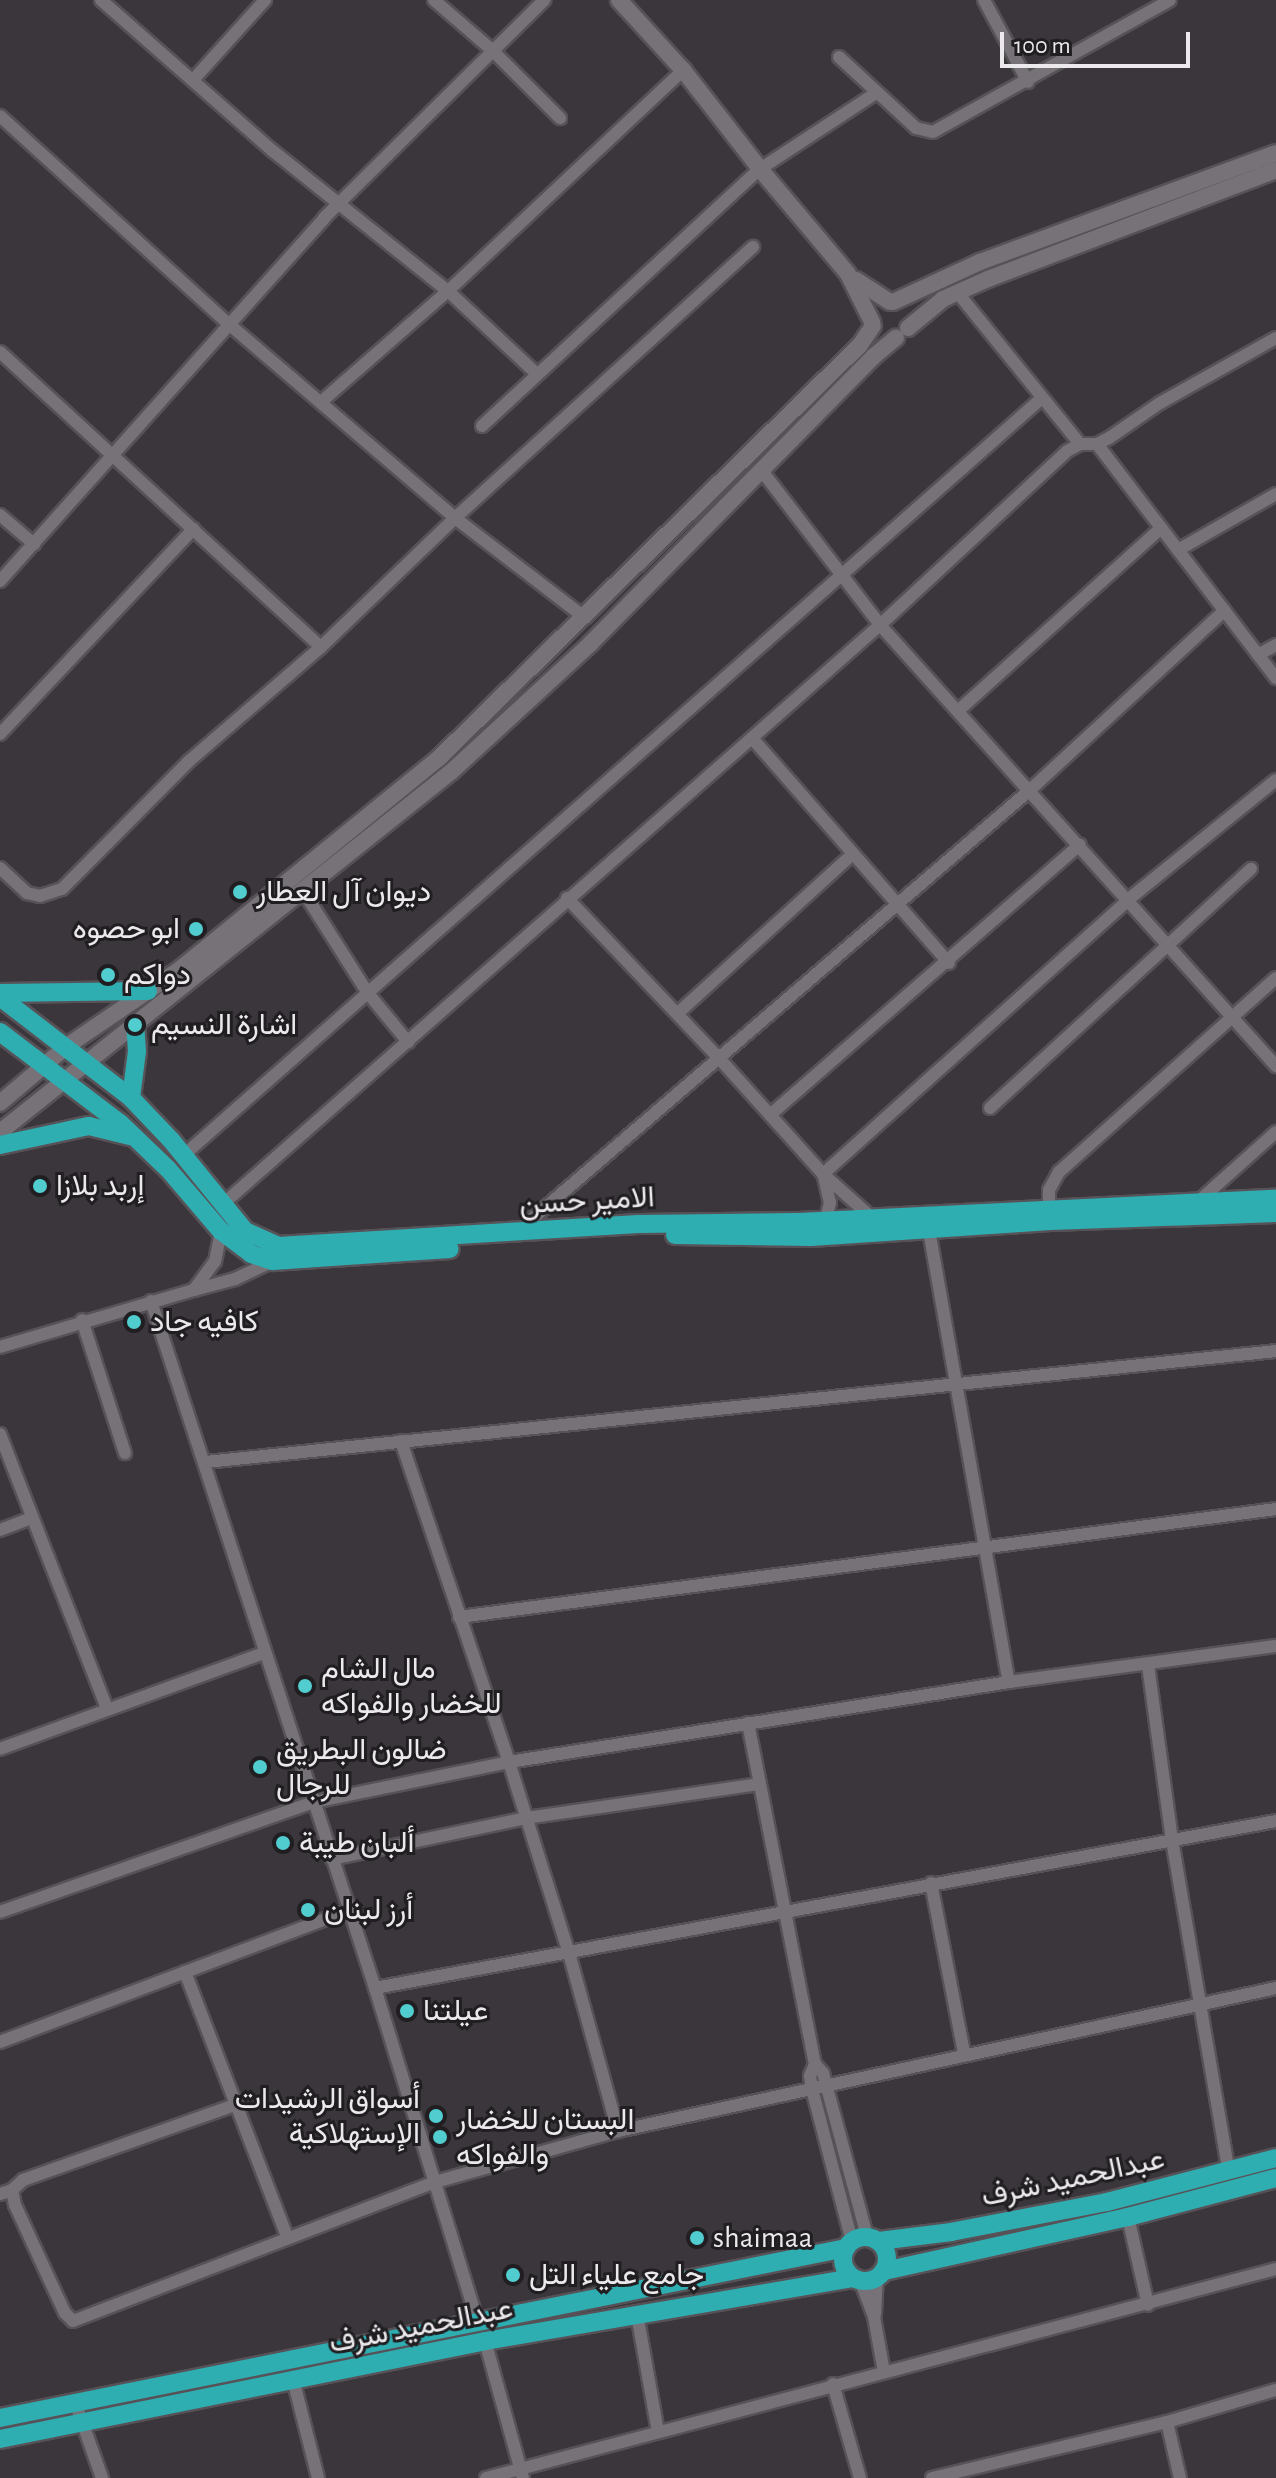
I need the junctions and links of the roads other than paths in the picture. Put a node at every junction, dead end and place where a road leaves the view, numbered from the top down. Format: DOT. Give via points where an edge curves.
graph roads {
  1 [pos="101,0"];
  2 [pos="265,0"];
  3 [pos="434,0"];
  4 [pos="544,0"];
  5 [pos="619,0"];
  6 [pos="984,0"];
  7 [pos="1163,2"];
  8 [pos="493,51"];
  9 [pos="839,57"];
  10 [pos="683,70"];
  11 [pos="193,80"];
  12 [pos="1028,82"];
  13 [pos="876,93"];
  14 [pos="0,116"];
  15 [pos="560,118"];
  16 [pos="1276,153"];
  17 [pos="760,169"];
  18 [pos="1276,170"];
  19 [pos="338,204"];
  20 [pos="753,247"];
  21 [pos="848,274"];
  22 [pos="448,291"];
  23 [pos="957,292"];
  24 [pos="891,302"];
  25 [pos="873,324"];
  26 [pos="230,325"];
  27 [pos="902,333"];
  28 [pos="1276,338"];
  29 [pos="0,352"];
  30 [pos="537,374"];
  31 [pos="1041,399"];
  32 [pos="321,402"];
  33 [pos="482,426"];
  34 [pos="1080,444"];
  35 [pos="1097,444"];
  36 [pos="110,456"];
  37 [pos="762,471"];
  38 [pos="1276,494"];
  39 [pos="0,515"];
  40 [pos="455,518"];
  41 [pos="1161,528"];
  42 [pos="193,529"];
  43 [pos="34,544"];
  44 [pos="1178,550"];
  45 [pos="841,574"];
  46 [pos="0,581"];
  47 [pos="1224,611"];
  48 [pos="584,617"];
  49 [pos="880,625"];
  50 [pos="1276,645"];
  51 [pos="321,647"];
  52 [pos="1258,655"];
  53 [pos="1276,678"];
  54 [pos="959,710"];
  55 [pos="0,734"];
  56 [pos="752,738"];
  57 [pos="1276,780"];
  58 [pos="1031,789"];
  59 [pos="1080,845"];
  60 [pos="853,854"];
  61 [pos="0,868"];
  62 [pos="1251,869"];
  63 [pos="303,891"];
  64 [pos="567,898"];
  65 [pos="1129,899"];
  66 [pos="897,905"];
  67 [pos="1170,945"];
  68 [pos="949,963"];
  69 [pos="1276,978"];
  70 [pos="148,991"];
  71 [pos="367,992"];
  72 [pos="0,995"];
  73 [pos="678,1013"];
  74 [pos="1232,1016"];
  75 [pos="135,1025"];
  76 [pos="0,1032"];
  77 [pos="408,1042"];
  78 [pos="67,1046"];
  79 [pos="718,1057"];
  80 [pos="86,1062"];
  81 [pos="43,1066"];
  82 [pos="1276,1066"];
  83 [pos="62,1081"];
  84 [pos="131,1098"];
  85 [pos="0,1103"];
  86 [pos="990,1108"];
  87 [pos="770,1115"];
  88 [pos="0,1132"];
  89 [pos="1276,1132"];
  90 [pos="137,1138"];
  91 [pos="0,1145"];
  92 [pos="184,1155"];
  93 [pos="823,1174"];
  94 [pos="1276,1199"];
  95 [pos="1200,1200"];
  96 [pos="223,1204"];
  97 [pos="1276,1213"];
  98 [pos="1049,1215"];
  99 [pos="872,1218"];
  100 [pos="826,1220"];
  101 [pos="929,1230"];
  102 [pos="221,1231"];
  103 [pos="523,1233"];
  104 [pos="273,1261"];
  105 [pos="194,1290"];
  106 [pos="151,1301"];
  107 [pos="82,1320"];
  108 [pos="0,1347"];
  109 [pos="1276,1351"];
  110 [pos="958,1382"];
  111 [pos="0,1434"];
  112 [pos="401,1441"];
  113 [pos="125,1453"];
  114 [pos="206,1462"];
  115 [pos="1276,1509"];
  116 [pos="32,1518"];
  117 [pos="0,1530"];
  118 [pos="986,1547"];
  119 [pos="459,1617"];
  120 [pos="1276,1646"];
  121 [pos="264,1653"];
  122 [pos="1148,1665"];
  123 [pos="1009,1682"];
  124 [pos="107,1709"];
  125 [pos="748,1723"];
  126 [pos="0,1749"];
  127 [pos="509,1762"];
  128 [pos="758,1784"];
  129 [pos="314,1802"];
  130 [pos="526,1818"];
  131 [pos="1276,1821"];
  132 [pos="1172,1840"];
  133 [pos="332,1859"];
  134 [pos="931,1883"];
  135 [pos="349,1910"];
  136 [pos="0,1912"];
  137 [pos="787,1912"];
  138 [pos="569,1953"];
  139 [pos="185,1972"];
  140 [pos="375,1988"];
  141 [pos="1276,1988"];
  142 [pos="1200,2005"];
  143 [pos="0,2042"];
  144 [pos="964,2053"];
  145 [pos="815,2064"];
  146 [pos="826,2086"];
  147 [pos="812,2089"];
  148 [pos="235,2105"];
  149 [pos="618,2131"];
  150 [pos="1276,2158"];
  151 [pos="1229,2173"];
  152 [pos="1276,2178"];
  153 [pos="435,2182"];
  154 [pos="6,2192"];
  155 [pos="1128,2217"];
  156 [pos="287,2237"];
  157 [pos="861,2242"];
  158 [pos="1276,2269"];
  159 [pos="869,2277"];
  160 [pos="1148,2305"];
  161 [pos="637,2314"];
  162 [pos="478,2323"];
  163 [pos="485,2341"];
  164 [pos="884,2372"];
  165 [pos="293,2379"];
  166 [pos="833,2384"];
  167 [pos="1276,2390"];
  168 [pos="75,2402"];
  169 [pos="0,2418"];
  170 [pos="80,2422"];
  171 [pos="1167,2422"];
  172 [pos="658,2432"];
  173 [pos="0,2439"];
  174 [pos="522,2474"];
  175 [pos="102,2478"];
  176 [pos="318,2478"];
  177 [pos="486,2478"];
  178 [pos="860,2478"];
  179 [pos="932,2478"];
  180 [pos="1180,2478"];
  1 -- 11 [label="street"];
  2 -- 11 [label="street"];
  3 -- 8 [label="street"];
  4 -- 8 [label="street"];
  5 -- 10 [label="main road"];
  6 -- 12 [label="street"];
  7 -- 12 [label="street"];
  8 -- 15 [label="street"];
  8 -- 19 [label="street"];
  9 -- 13 [label="street"];
  10 -- 17 [label="main road"];
  10 -- 22 [label="street"];
  11 -- 19 [label="street"];
  12 -- 13 [label="street" via="933,132 916,128"];
  13 -- 17 [label="street"];
  14 -- 26 [label="street"];
  16 -- 24 [label="main road" via="1006,252"];
  17 -- 21 [label="main road"];
  17 -- 30 [label="street"];
  18 -- 23 [label="main road"];
  19 -- 22 [label="street"];
  19 -- 26 [label="street"];
  20 -- 40 [label="street"];
  21 -- 24 [label="main road"];
  21 -- 25 [label="main road"];
  22 -- 30 [label="street"];
  22 -- 32 [label="street"];
  23 -- 27 [label="main road"];
  23 -- 31 [label="street"];
  24 -- 25 [label="main road" via="875,310"];
  24 -- 27 [label="main road" via="908,314"];
  25 -- 27 [label="main road" via="880,335"];
  25 -- 48 [label="main road" via="860,345"];
  26 -- 32 [label="street"];
  26 -- 36 [label="street"];
  27 -- 37 [label="main road"];
  28 -- 35 [label="street"];
  29 -- 36 [label="street"];
  30 -- 33 [label="street"];
  31 -- 34 [label="street"];
  31 -- 45 [label="street"];
  32 -- 40 [label="street"];
  34 -- 35 [label="street"];
  34 -- 49 [label="street"];
  35 -- 41 [label="street"];
  36 -- 42 [label="street"];
  36 -- 43 [label="street"];
  37 -- 45 [label="street"];
  37 -- 63 [label="main road" via="591,643 452,771"];
  38 -- 44 [label="street"];
  39 -- 43 [label="street"];
  40 -- 48 [label="street"];
  40 -- 51 [label="street"];
  41 -- 44 [label="street"];
  41 -- 54 [label="street"];
  42 -- 51 [label="street"];
  42 -- 55 [label="street"];
  43 -- 46 [label="street"];
  44 -- 47 [label="street"];
  45 -- 49 [label="street"];
  45 -- 71 [label="street"];
  47 -- 52 [label="street"];
  47 -- 58 [label="street"];
  48 -- 70 [label="main road" via="440,757"];
  49 -- 54 [label="street"];
  49 -- 56 [label="street"];
  50 -- 52 [label="street"];
  51 -- 61 [label="street" via="189,761 62,889 40,896 27,893"];
  52 -- 53 [label="street"];
  54 -- 58 [label="street"];
  56 -- 60 [label="street"];
  56 -- 64 [label="street"];
  57 -- 65 [label="street"];
  58 -- 59 [label="street"];
  58 -- 66 [label="street"];
  59 -- 65 [label="street"];
  59 -- 68 [label="street"];
  60 -- 66 [label="street"];
  60 -- 73 [label="street"];
  62 -- 67 [label="street"];
  63 -- 71 [label="street"];
  63 -- 75 [label="main road"];
  64 -- 73 [label="street"];
  64 -- 77 [label="street"];
  65 -- 67 [label="street"];
  65 -- 93 [label="street"];
  66 -- 68 [label="street"];
  66 -- 79 [label="street"];
  67 -- 74 [label="street"];
  67 -- 86 [label="street"];
  68 -- 87 [label="street"];
  69 -- 74 [label="street"];
  70 -- 72 [label="main road"];
  70 -- 78 [label="main road"];
  71 -- 77 [label="street"];
  71 -- 92 [label="street"];
  72 -- 78 [label="main road, الامير حسن"];
  73 -- 79 [label="street"];
  74 -- 82 [label="street"];
  74 -- 98 [label="street" via="1054,1177"];
  75 -- 80 [label="main road"];
  75 -- 84 [label="main road"];
  76 -- 81 [label="main road, الامير حسن"];
  77 -- 96 [label="street"];
  78 -- 80 [label="main road, الامير حسن"];
  78 -- 81 [label="main road"];
  79 -- 87 [label="street"];
  79 -- 103 [label="street" via="532,1219"];
  80 -- 83 [label="main road"];
  80 -- 84 [label="main road, الامير حسن"];
  81 -- 83 [label="main road, الامير حسن"];
  81 -- 85 [label="main road"];
  83 -- 88 [label="main road"];
  83 -- 90 [label="main road, الامير حسن"];
  84 -- 92 [label="main road, الامير حسن"];
  87 -- 93 [label="street"];
  89 -- 95 [label="street"];
  90 -- 91 [label="main road" via="89,1126"];
  90 -- 102 [label="main road, الامير حسن"];
  92 -- 96 [label="main road, الامير حسن"];
  93 -- 99 [label="street"];
  93 -- 100 [label="street" via="830,1202"];
  94 -- 95 [label="main road, الامير حسن"];
  95 -- 98 [label="main road, الامير حسن"];
  96 -- 103 [label="main road, الامير حسن" via="245,1231 278,1246"];
  97 -- 98 [label="main road, الامير حسن"];
  98 -- 99 [label="main road, الامير حسن"];
  98 -- 101 [label="main road, الامير حسن"];
  99 -- 100 [label="main road, الامير حسن"];
  100 -- 103 [label="main road, الامير حسن" via="638,1224"];
  101 -- 104 [label="main road, الامير حسن" via="811,1237 640,1235"];
  101 -- 110 [label="street"];
  102 -- 104 [label="main road, الامير حسن" via="244,1250"];
  102 -- 105 [label="street" via="215,1261"];
  104 -- 105 [label="street"];
  105 -- 106 [label="street"];
  106 -- 107 [label="street"];
  106 -- 114 [label="street"];
  107 -- 108 [label="street"];
  107 -- 113 [label="street"];
  109 -- 110 [label="street"];
  110 -- 112 [label="street"];
  110 -- 118 [label="street"];
  111 -- 116 [label="street"];
  112 -- 114 [label="street"];
  112 -- 119 [label="street"];
  114 -- 121 [label="street"];
  115 -- 118 [label="street"];
  116 -- 117 [label="street"];
  116 -- 124 [label="street"];
  118 -- 119 [label="street"];
  118 -- 123 [label="street"];
  119 -- 127 [label="street"];
  120 -- 122 [label="street"];
  121 -- 124 [label="street"];
  121 -- 129 [label="street"];
  122 -- 123 [label="street"];
  122 -- 132 [label="street"];
  123 -- 125 [label="street"];
  124 -- 126 [label="street"];
  125 -- 127 [label="street"];
  125 -- 128 [label="street"];
  127 -- 129 [label="street"];
  127 -- 130 [label="street"];
  128 -- 130 [label="street"];
  128 -- 137 [label="street"];
  129 -- 133 [label="street"];
  129 -- 136 [label="street"];
  130 -- 133 [label="street"];
  130 -- 138 [label="street"];
  131 -- 132 [label="street"];
  132 -- 134 [label="street"];
  132 -- 142 [label="street"];
  133 -- 135 [label="street"];
  134 -- 137 [label="street"];
  134 -- 144 [label="street"];
  135 -- 139 [label="street"];
  135 -- 140 [label="street"];
  137 -- 138 [label="street"];
  137 -- 145 [label="street"];
  138 -- 140 [label="street"];
  138 -- 149 [label="street"];
  139 -- 143 [label="street"];
  139 -- 148 [label="street"];
  140 -- 153 [label="street"];
  141 -- 142 [label="street"];
  142 -- 144 [label="street"];
  142 -- 151 [label="street"];
  144 -- 146 [label="street"];
  145 -- 146 [label="street"];
  145 -- 147 [label="street"];
  146 -- 147 [label="street"];
  146 -- 157 [label="street"];
  147 -- 149 [label="street"];
  147 -- 157 [label="street"];
  148 -- 154 [label="street" via="23,2180"];
  148 -- 156 [label="street"];
  149 -- 153 [label="street"];
  150 -- 151 [label="main road, عبدالحميد شرف"];
  151 -- 157 [label="main road, عبدالحميد شرف" via="1036,2216"];
  152 -- 155 [label="main road, عبدالحميد شرف"];
  153 -- 156 [label="street"];
  153 -- 162 [label="street"];
  154 -- 156 [label="street" via="69,2321"];
  155 -- 159 [label="main road, عبدالحميد شرف"];
  155 -- 160 [label="street"];
  157 -- 159 [label="main road" via="844,2264"];
  157 -- 159 [label="main road" via="886,2252"];
  157 -- 162 [label="main road, عبدالحميد شرف"];
  158 -- 160 [label="street"];
  159 -- 161 [label="main road, عبدالحميد شرف"];
  159 -- 164 [label="street"];
  160 -- 164 [label="street"];
  161 -- 163 [label="main road, عبدالحميد شرف"];
  161 -- 172 [label="street"];
  162 -- 168 [label="main road, عبدالحميد شرف"];
  163 -- 165 [label="main road, عبدالحميد شرف"];
  163 -- 174 [label="street"];
  164 -- 166 [label="street"];
  165 -- 170 [label="main road, عبدالحميد شرف"];
  165 -- 176 [label="street"];
  166 -- 172 [label="street"];
  166 -- 178 [label="street"];
  167 -- 171 [label="street"];
  168 -- 169 [label="main road, عبدالحميد شرف"];
  168 -- 170 [label="street"];
  170 -- 173 [label="main road, عبدالحميد شرف"];
  170 -- 175 [label="street"];
  171 -- 179 [label="street"];
  171 -- 180 [label="street"];
  172 -- 174 [label="street"];
  174 -- 177 [label="street"];
}
